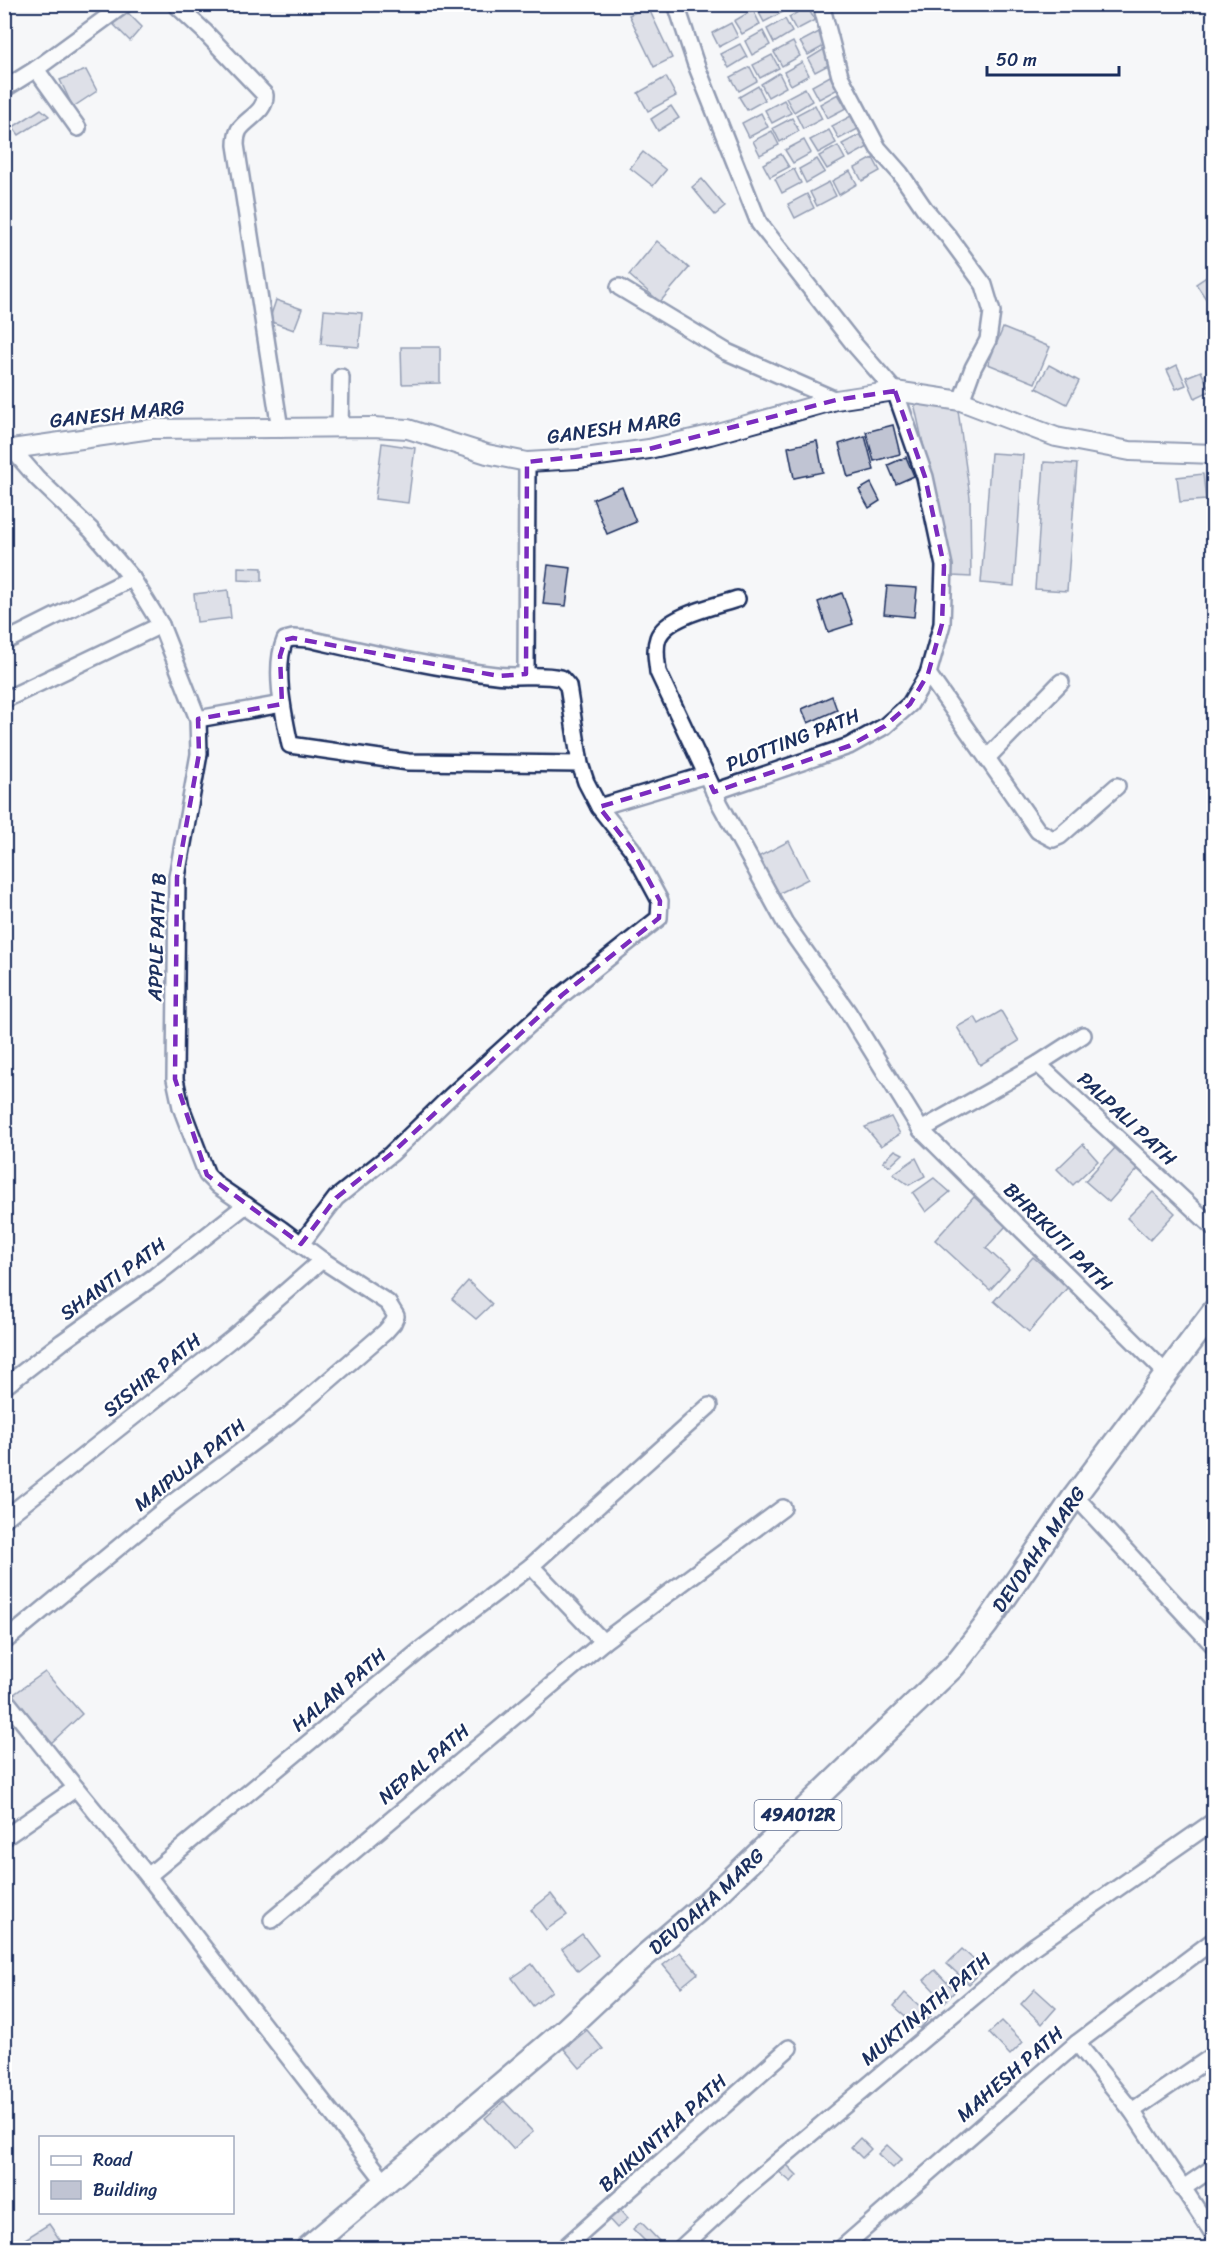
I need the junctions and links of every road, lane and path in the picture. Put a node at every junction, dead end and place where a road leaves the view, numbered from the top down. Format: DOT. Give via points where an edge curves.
graph roads {
  1 [pos="125,4"];
  2 [pos="175,4"];
  3 [pos="676,4"];
  4 [pos="821,4"];
  5 [pos="36,69"];
  6 [pos="4,89"];
  7 [pos="78,128"];
  8 [pos="619,287"];
  9 [pos="341,377"];
  10 [pos="895,391"];
  11 [pos="836,400"];
  12 [pos="961,400"];
  13 [pos="340,428"];
  14 [pos="280,429"];
  15 [pos="8,448"];
  16 [pos="1214,453"];
  17 [pos="527,462"];
  18 [pos="132,578"];
  19 [pos="737,598"];
  20 [pos="161,625"];
  21 [pos="4,642"];
  22 [pos="526,674"];
  23 [pos="927,674"];
  24 [pos="1061,682"];
  25 [pos="4,700"];
  26 [pos="282,704"];
  27 [pos="198,719"];
  28 [pos="987,758"];
  29 [pos="580,764"];
  30 [pos="706,775"];
  31 [pos="1117,786"];
  32 [pos="714,792"];
  33 [pos="598,807"];
  34 [pos="1083,1035"];
  35 [pos="1038,1064"];
  36 [pos="921,1130"];
  37 [pos="246,1205"];
  38 [pos="1214,1228"];
  39 [pos="301,1244"];
  40 [pos="322,1260"];
  41 [pos="1214,1311"];
  42 [pos="396,1316"];
  43 [pos="1166,1373"];
  44 [pos="4,1387"];
  45 [pos="709,1406"];
  46 [pos="1075,1496"];
  47 [pos="783,1508"];
  48 [pos="4,1519"];
  49 [pos="531,1566"];
  50 [pos="4,1642"];
  51 [pos="603,1642"];
  52 [pos="1214,1646"];
  53 [pos="4,1698"];
  54 [pos="76,1788"];
  55 [pos="1214,1821"];
  56 [pos="4,1838"];
  57 [pos="148,1876"];
  58 [pos="272,1920"];
  59 [pos="1214,1940"];
  60 [pos="1077,2043"];
  61 [pos="789,2048"];
  62 [pos="1214,2055"];
  63 [pos="1132,2111"];
  64 [pos="1214,2167"];
  65 [pos="386,2182"];
  66 [pos="1182,2189"];
  67 [pos="1214,2235"];
  68 [pos="308,2248"];
  69 [pos="564,2248"];
  70 [pos="681,2248"];
  71 [pos="842,2248"];
  1 -- 5 [label="street"];
  2 -- 14 [label="street" via="265,95 266,101 258,112 238,131 236,145"];
  3 -- 10 [label="street" via="759,223"];
  4 -- 12 [label="street" via="840,76 878,148 984,285 992,312 988,340"];
  5 -- 6 [label="street"];
  5 -- 7 [label="street"];
  8 -- 11 [label="street" via="727,352"];
  9 -- 13 [label="street"];
  10 -- 11 [label="street, GANESH MARG"];
  10 -- 12 [label="street, GANESH MARG"];
  10 -- 23 [label="street, PLOTTING PATH" via="925,477 944,566 942,624"];
  11 -- 17 [label="street, GANESH MARG" via="649,449"];
  12 -- 16 [label="street, GANESH MARG" via="1056,437 1130,451"];
  13 -- 14 [label="street, GANESH MARG"];
  13 -- 17 [label="street, GANESH MARG" via="408,429"];
  14 -- 15 [label="street, GANESH MARG" via="151,429"];
  15 -- 18 [label="street, APPLE PATH B" via="91,530"];
  17 -- 22 [label="street"];
  18 -- 20 [label="street, APPLE PATH B"];
  18 -- 21 [label="street"];
  19 -- 30 [label="street, BHRIKUTI PATH" via="682,617 667,626 658,638 658,672"];
  20 -- 25 [label="street"];
  20 -- 27 [label="street, APPLE PATH B"];
  22 -- 26 [label="street" via="499,676 293,638 285,640 280,656"];
  22 -- 29 [label="street" via="561,678 568,686"];
  23 -- 28 [label="street"];
  23 -- 32 [label="street, PLOTTING PATH" via="910,704 885,726 849,746"];
  24 -- 28 [label="street"];
  26 -- 27 [label="street"];
  26 -- 29 [label="street" via="290,745 408,762"];
  27 -- 37 [label="street, APPLE PATH B" via="200,754 177,877 175,1080 207,1175"];
  28 -- 31 [label="street" via="1038,831 1053,839"];
  29 -- 33 [label="street"];
  30 -- 32 [label="street, BHRIKUTI PATH"];
  30 -- 33 [label="street"];
  32 -- 36 [label="street, BHRIKUTI PATH" via="785,923 848,1012"];
  33 -- 39 [label="street" via="632,849 660,900 658,918 562,995 391,1154 336,1198"];
  34 -- 35 [label="street"];
  35 -- 36 [label="street"];
  35 -- 38 [label="street, PALPALI PATH"];
  36 -- 43 [label="street, BHRIKUTI PATH"];
  37 -- 39 [label="street, APPLE PATH B"];
  37 -- 44 [label="street, SHANTI PATH"];
  39 -- 40 [label="street, APPLE PATH B"];
  40 -- 42 [label="street, APPLE PATH B" via="388,1303"];
  40 -- 48 [label="street, SISHIR PATH" via="234,1337"];
  41 -- 43 [label="main road, DEVDAHA MARG / 49A012R"];
  42 -- 50 [label="street, MAIPUJA PATH" via="386,1332 289,1415 171,1504"];
  43 -- 46 [label="main road, DEVDAHA MARG / 49A012R"];
  45 -- 49 [label="street, HALAN PATH"];
  46 -- 52 [label="street"];
  46 -- 65 [label="main road, DEVDAHA MARG / 49A012R" via="954,1666 708,1902"];
  47 -- 51 [label="street, NEPAL PATH"];
  49 -- 51 [label="street"];
  49 -- 57 [label="street, HALAN PATH" via="424,1647"];
  51 -- 58 [label="street, NEPAL PATH"];
  53 -- 54 [label="street"];
  54 -- 56 [label="street"];
  54 -- 57 [label="street"];
  55 -- 70 [label="street, MUKTINATH PATH" via="1033,1947 745,2189"];
  57 -- 65 [label="street"];
  59 -- 60 [label="street, MAHESH PATH"];
  60 -- 63 [label="street"];
  60 -- 71 [label="street, MAHESH PATH"];
  61 -- 69 [label="street, BAIKUNTHA PATH"];
  62 -- 63 [label="street"];
  63 -- 66 [label="street"];
  64 -- 66 [label="street"];
  65 -- 68 [label="main road, DEVDAHA MARG / 49A012R"];
  66 -- 67 [label="street"];
}
